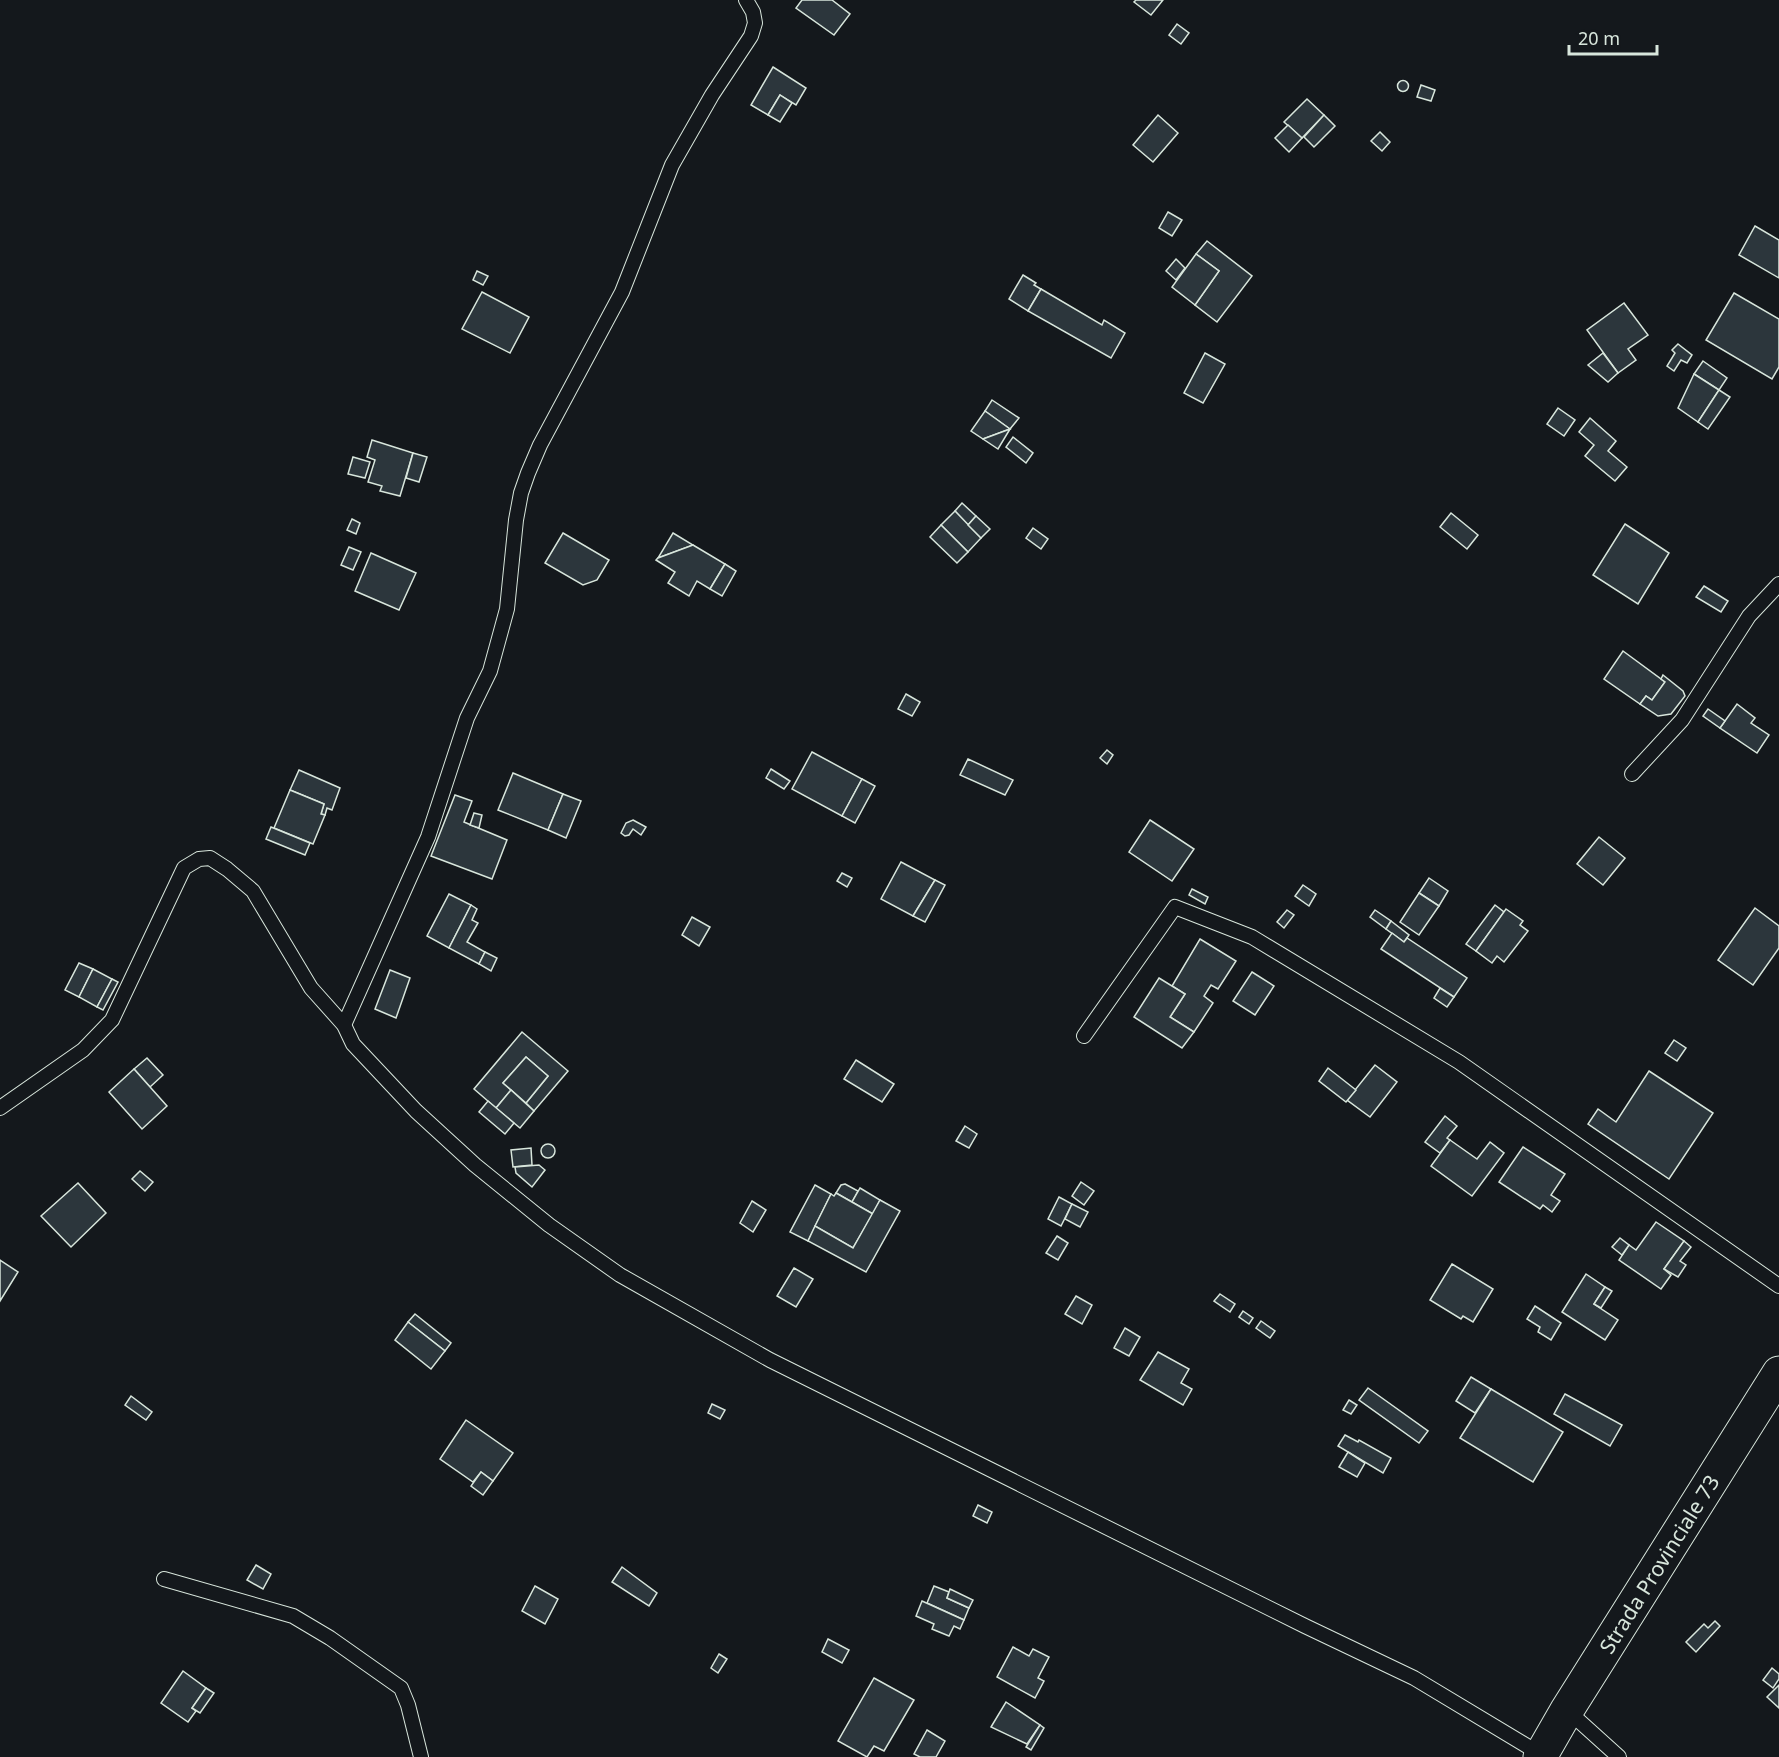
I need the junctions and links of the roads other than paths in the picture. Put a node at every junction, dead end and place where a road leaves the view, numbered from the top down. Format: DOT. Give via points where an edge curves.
graph roads {
  1 [pos="747,0"];
  2 [pos="1779,584"];
  3 [pos="1632,774"];
  4 [pos="344,1025"];
  5 [pos="1084,1036"];
  6 [pos="0,1108"];
  7 [pos="1779,1286"];
  8 [pos="1779,1373"];
  9 [pos="164,1579"];
  10 [pos="1567,1710"];
  11 [pos="1541,1756"];
  12 [pos="421,1757"];
  13 [pos="1619,1757"];
  1 -- 4 [label="lane" via="755,23 751,36 672,165 622,292 528,473 516,520 507,609 490,671 467,718 428,837"];
  2 -- 3 [label="lane" via="1749,616 1682,720"];
  4 -- 6 [label="lane" via="311,988 253,891 210,858 199,859 184,867 112,1020 83,1050"];
  4 -- 11 [label="lane" via="353,1044 475,1165 549,1225 620,1275 781,1365 1414,1678"];
  5 -- 7 [label="lane" via="1175,907 1252,937 1459,1062"];
  8 -- 10 [label="street, Strada Provinciale 73"];
  9 -- 12 [label="lane" via="293,1616 330,1638 401,1688"];
  10 -- 11 [label="street, Strada Provinciale 73"];
  10 -- 13 [label="lane"];
}
